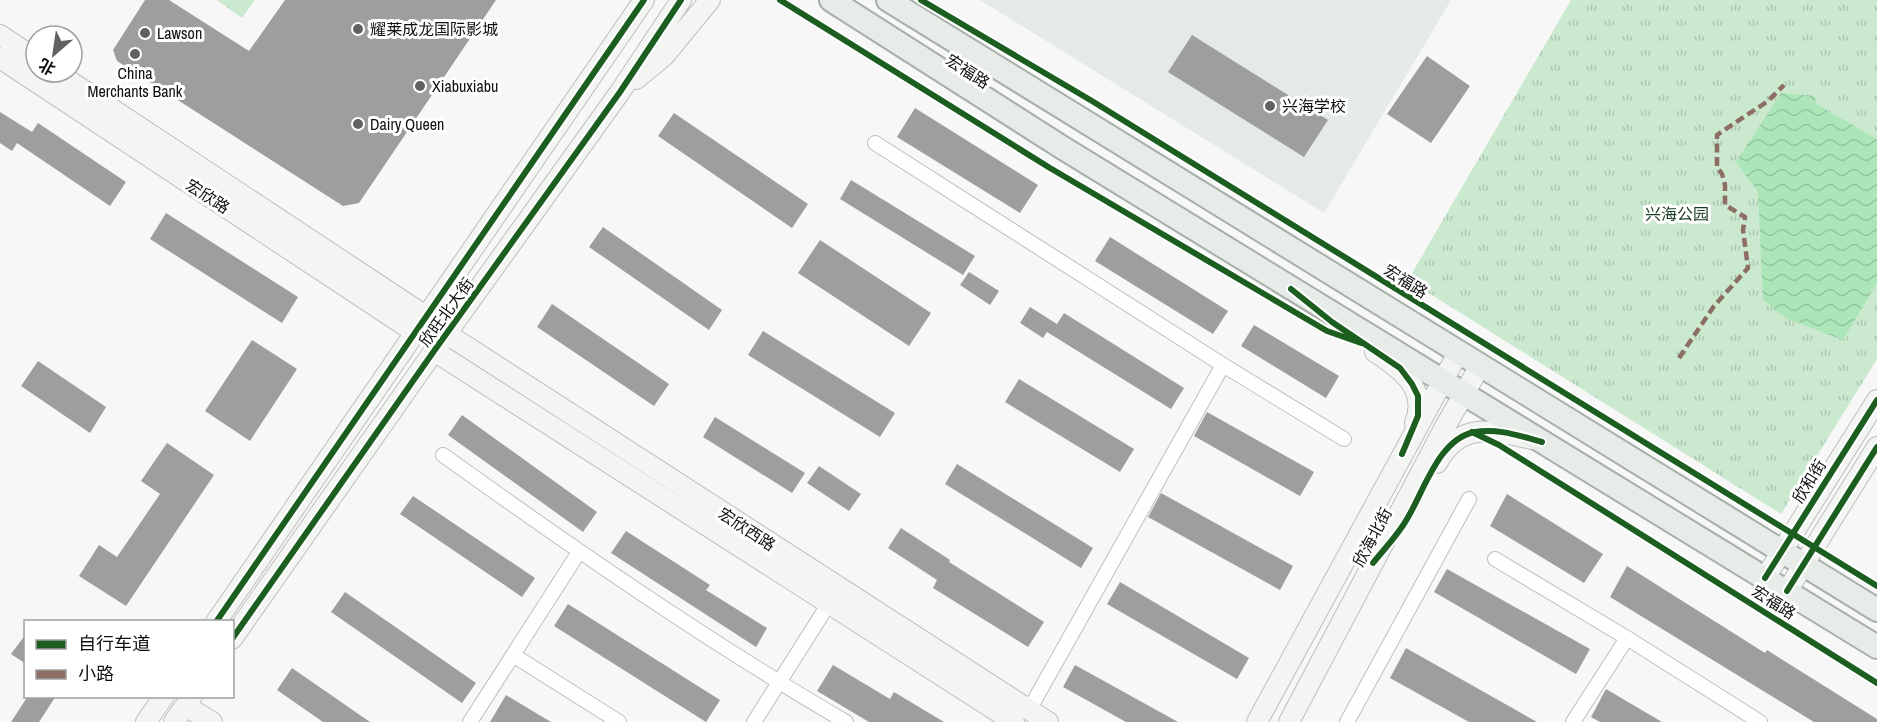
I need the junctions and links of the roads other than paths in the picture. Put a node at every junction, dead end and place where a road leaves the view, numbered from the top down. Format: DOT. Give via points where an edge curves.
graph roads {
  1 [pos="636,0"];
  2 [pos="644,0"];
  3 [pos="681,0"];
  4 [pos="710,0"];
  5 [pos="831,0"];
  6 [pos="888,0"];
  7 [pos="902,0"];
  8 [pos="916,18"];
  9 [pos="630,20"];
  10 [pos="0,35"];
  11 [pos="24,51"];
  12 [pos="0,58"];
  13 [pos="73,84"];
  14 [pos="620,92"];
  15 [pos="875,143"];
  16 [pos="1291,289"];
  17 [pos="421,325"];
  18 [pos="447,334"];
  19 [pos="434,351"];
  20 [pos="1458,353"];
  21 [pos="1222,365"];
  22 [pos="1480,366"];
  23 [pos="1442,381"];
  24 [pos="1464,393"];
  25 [pos="1877,400"];
  26 [pos="1344,439"];
  27 [pos="1542,442"];
  28 [pos="1877,447"];
  29 [pos="1402,454"];
  30 [pos="443,455"];
  31 [pos="1468,499"];
  32 [pos="1781,551"];
  33 [pos="579,552"];
  34 [pos="1495,559"];
  35 [pos="1373,563"];
  36 [pos="1803,564"];
  37 [pos="1765,578"];
  38 [pos="1787,591"];
  39 [pos="834,595"];
  40 [pos="1877,610"];
  41 [pos="217,620"];
  42 [pos="234,636"];
  43 [pos="1627,638"];
  44 [pos="1877,647"];
  45 [pos="513,655"];
  46 [pos="779,683"];
  47 [pos="163,698"];
  48 [pos="189,701"];
  49 [pos="1021,716"];
  50 [pos="146,722"];
  51 [pos="174,722"];
  52 [pos="212,722"];
  53 [pos="470,722"];
  54 [pos="618,722"];
  55 [pos="754,722"];
  56 [pos="846,722"];
  57 [pos="1048,722"];
  58 [pos="1257,722"];
  59 [pos="1289,722"];
  60 [pos="1347,722"];
  61 [pos="1573,722"];
  62 [pos="1760,722"];
  1 -- 9 [label="street"];
  2 -- 9 [label="street, 欣旺北大街"];
  3 -- 14 [label="street, 欣旺北大街"];
  4 -- 14 [label="street" via="664,56"];
  5 -- 16 [label="main road, 宏福路"];
  6 -- 8 [label="main road, 宏福路"];
  7 -- 8 [label="street"];
  8 -- 20 [label="main road, 宏福路"];
  9 -- 17 [label="street, 欣旺北大街"];
  10 -- 11 [label="street"];
  12 -- 17 [label="street, 宏欣路"];
  13 -- 17 [label="street, 宏欣路"];
  14 -- 18 [label="street, 欣旺北大街"];
  15 -- 21 [label="street"];
  16 -- 23 [label="main road, 宏福路"];
  16 -- 29 [label="street" via="1400,368 1412,384 1418,396 1418,416"];
  17 -- 41 [label="street, 欣旺北大街"];
  18 -- 19 [label="street, 欣旺北大街"];
  18 -- 39 [label="street, 宏欣西路"];
  19 -- 39 [label="street, 宏欣西路"];
  19 -- 42 [label="street, 欣旺北大街"];
  20 -- 22 [label="main road, 宏福路"];
  20 -- 23 [label="street, 欣海北街"];
  21 -- 26 [label="street"];
  21 -- 49 [label="street"];
  22 -- 24 [label="street, 欣海北街"];
  22 -- 32 [label="main road, 宏福路"];
  23 -- 24 [label="main road, 宏福路"];
  23 -- 29 [label="street, 欣海北街"];
  24 -- 27 [label="main road, 宏福路"];
  24 -- 35 [label="street, 欣海北街"];
  25 -- 32 [label="street, 欣和街"];
  27 -- 35 [label="street" via="1493,430 1472,432 1455,440 1444,451 1406,522"];
  27 -- 37 [label="main road, 宏福路"];
  28 -- 36 [label="street"];
  29 -- 58 [label="street, 欣海北街"];
  30 -- 33 [label="street"];
  31 -- 60 [label="street"];
  32 -- 36 [label="main road, 宏福路"];
  32 -- 37 [label="street, 欣和街"];
  33 -- 45 [label="street"];
  33 -- 46 [label="street"];
  34 -- 43 [label="street"];
  35 -- 59 [label="street, 欣海北街"];
  36 -- 38 [label="street"];
  36 -- 40 [label="main road, 宏福路"];
  37 -- 38 [label="main road, 宏福路"];
  38 -- 44 [label="main road, 宏福路"];
  39 -- 46 [label="street"];
  39 -- 49 [label="street, 宏欣西路"];
  43 -- 61 [label="street"];
  43 -- 62 [label="street"];
  45 -- 53 [label="street"];
  45 -- 54 [label="street"];
  46 -- 55 [label="street"];
  46 -- 56 [label="street"];
  47 -- 50 [label="street"];
  48 -- 51 [label="street"];
  48 -- 52 [label="street"];
  49 -- 57 [label="street, 宏欣西路"];
}
